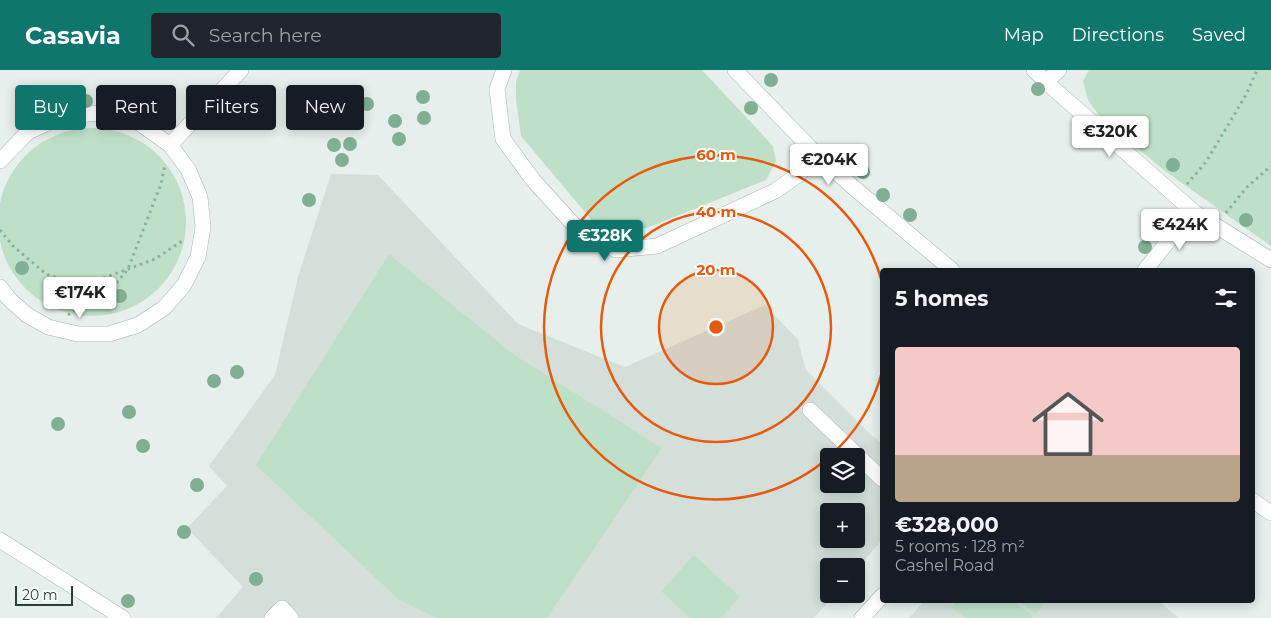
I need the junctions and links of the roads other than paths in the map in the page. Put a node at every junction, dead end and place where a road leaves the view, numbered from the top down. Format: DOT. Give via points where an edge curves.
graph roads {
  1 [pos="241,70"];
  2 [pos="504,70"];
  3 [pos="735,70"];
  4 [pos="1034,70"];
  5 [pos="1059,70"];
  6 [pos="1046,82"];
  7 [pos="170,145"];
  8 [pos="818,156"];
  9 [pos="0,161"];
  10 [pos="1194,212"];
  11 [pos="1271,260"];
  12 [pos="950,268"];
  13 [pos="1147,268"];
  14 [pos="0,287"];
  15 [pos="810,410"];
  16 [pos="880,477"];
  17 [pos="1255,502"];
  18 [pos="1271,513"];
  19 [pos="0,540"];
  20 [pos="880,598"];
  21 [pos="123,618"];
  22 [pos="272,618"];
  23 [pos="291,618"];
  24 [pos="862,618"];
  1 -- 7 [label="street"];
  2 -- 8 [label="street" via="497,89 503,139 533,180 583,235 616,250 656,246 775,191"];
  3 -- 8 [label="street"];
  4 -- 6 [label="street"];
  5 -- 6 [label="street"];
  6 -- 10 [label="street"];
  7 -- 9 [label="street" via="139,123 129,120 101,113 63,116 28,132"];
  7 -- 14 [label="street" via="188,169 200,197 203,227 198,257 184,285 164,308 138,325 109,334 78,334 48,327 27,315"];
  8 -- 12 [label="street"];
  10 -- 11 [label="street"];
  10 -- 13 [label="street"];
  15 -- 16 [label="street"];
  17 -- 18 [label="street"];
  19 -- 21 [label="street"];
  20 -- 24 [label="street"];
  22 -- 23 [label="street" via="282,608"];
}
